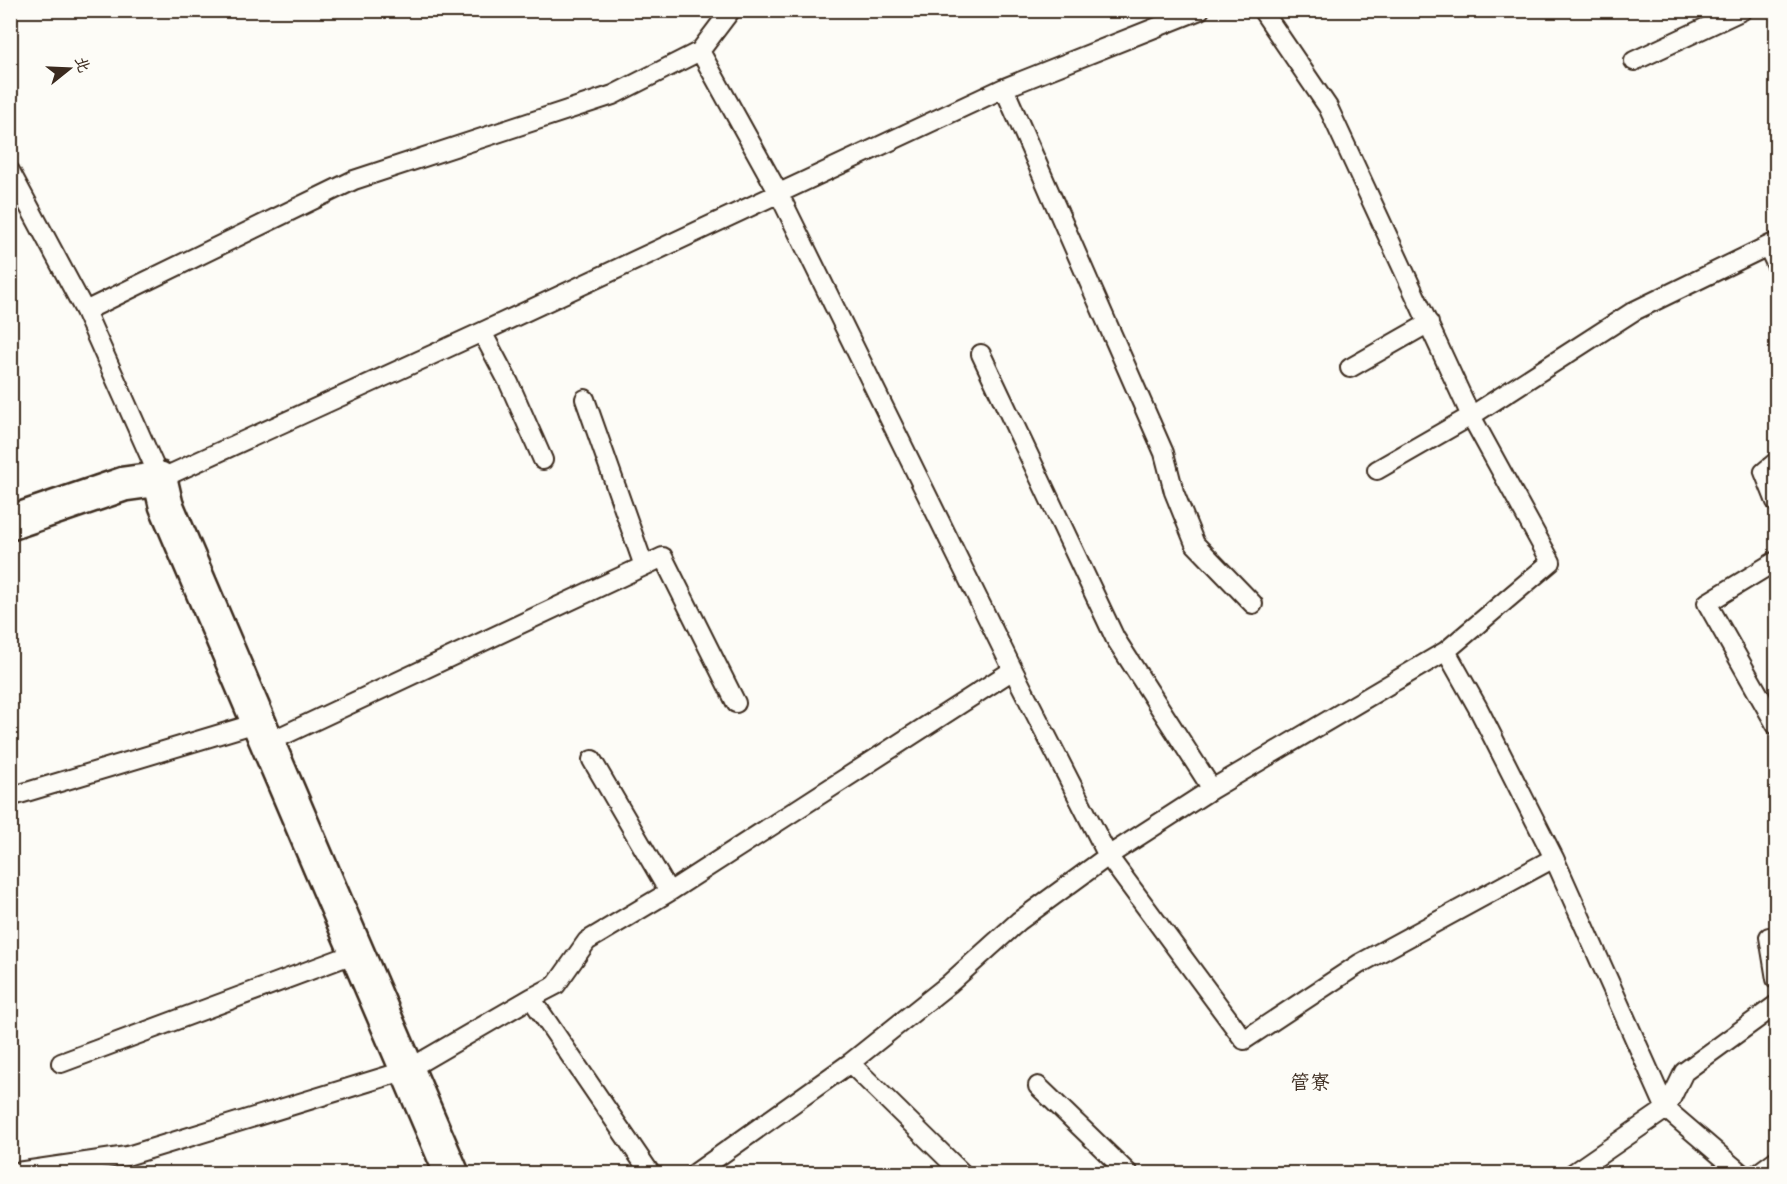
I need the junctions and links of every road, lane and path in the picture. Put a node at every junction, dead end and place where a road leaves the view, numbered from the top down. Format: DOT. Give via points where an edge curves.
graph roads {
  1 [pos="731,10"];
  2 [pos="1200,10"];
  3 [pos="1262,10"];
  4 [pos="1743,10"];
  5 [pos="699,51"];
  6 [pos="1634,62"];
  7 [pos="1004,88"];
  8 [pos="10,171"];
  9 [pos="778,192"];
  10 [pos="1772,244"];
  11 [pos="1776,264"];
  12 [pos="85,311"];
  13 [pos="1429,323"];
  14 [pos="482,332"];
  15 [pos="981,354"];
  16 [pos="1350,368"];
  17 [pos="585,399"];
  18 [pos="1471,416"];
  19 [pos="543,460"];
  20 [pos="1776,462"];
  21 [pos="1377,470"];
  22 [pos="160,479"];
  23 [pos="1776,502"];
  24 [pos="10,523"];
  25 [pos="1776,561"];
  26 [pos="644,566"];
  27 [pos="1253,604"];
  28 [pos="1446,651"];
  29 [pos="1013,670"];
  30 [pos="735,703"];
  31 [pos="1776,725"];
  32 [pos="264,732"];
  33 [pos="592,760"];
  34 [pos="1212,789"];
  35 [pos="10,797"];
  36 [pos="1108,856"];
  37 [pos="1554,858"];
  38 [pos="669,892"];
  39 [pos="1769,937"];
  40 [pos="356,953"];
  41 [pos="1776,979"];
  42 [pos="531,998"];
  43 [pos="1776,1005"];
  44 [pos="61,1063"];
  45 [pos="850,1063"];
  46 [pos="407,1070"];
  47 [pos="1038,1086"];
  48 [pos="1666,1109"];
  49 [pos="1776,1160"];
  50 [pos="10,1173"];
  51 [pos="452,1173"];
  52 [pos="651,1173"];
  53 [pos="694,1173"];
  54 [pos="963,1173"];
  55 [pos="1129,1173"];
  56 [pos="1572,1173"];
  57 [pos="1742,1173"];
  58 [pos="1757,1173"];
  1 -- 5 [label="lane"];
  2 -- 7 [label="lane"];
  3 -- 13 [label="lane" via="1328,107"];
  4 -- 6 [label="lane"];
  5 -- 9 [label="lane"];
  5 -- 12 [label="lane" via="613,95 354,180"];
  7 -- 9 [label="lane"];
  7 -- 27 [label="lane" via="1164,453 1174,492 1195,544"];
  8 -- 12 [label="lane"];
  9 -- 14 [label="lane"];
  9 -- 29 [label="lane"];
  10 -- 11 [label="lane"];
  10 -- 18 [label="lane" via="1634,311"];
  12 -- 22 [label="lane"];
  13 -- 16 [label="lane"];
  13 -- 18 [label="lane"];
  14 -- 19 [label="lane"];
  14 -- 22 [label="lane"];
  15 -- 34 [label="lane" via="1115,638"];
  17 -- 26 [label="lane"];
  18 -- 21 [label="lane"];
  18 -- 28 [label="lane" via="1551,562"];
  20 -- 23 [label="lane" via="1764,472"];
  22 -- 24 [label="street" via="124,484"];
  22 -- 32 [label="street" via="166,505"];
  25 -- 31 [label="lane" via="1707,603"];
  26 -- 30 [label="lane" via="663,557"];
  26 -- 32 [label="lane"];
  28 -- 34 [label="lane"];
  28 -- 37 [label="lane"];
  29 -- 36 [label="lane"];
  29 -- 38 [label="lane"];
  32 -- 35 [label="lane"];
  32 -- 40 [label="street"];
  33 -- 38 [label="lane"];
  34 -- 36 [label="lane"];
  36 -- 37 [label="lane" via="1244,1040 1359,964"];
  36 -- 45 [label="lane" via="1019,921 949,984"];
  37 -- 48 [label="lane"];
  38 -- 42 [label="lane" via="587,940 556,985"];
  39 -- 41 [label="lane"];
  40 -- 44 [label="lane"];
  40 -- 46 [label="street"];
  42 -- 46 [label="lane"];
  42 -- 52 [label="lane"];
  43 -- 48 [label="lane" via="1683,1072"];
  45 -- 53 [label="lane"];
  45 -- 54 [label="lane"];
  46 -- 50 [label="lane" via="127,1156"];
  46 -- 51 [label="street"];
  47 -- 55 [label="lane"];
  48 -- 56 [label="lane"];
  48 -- 57 [label="lane"];
  49 -- 58 [label="lane"];
}
